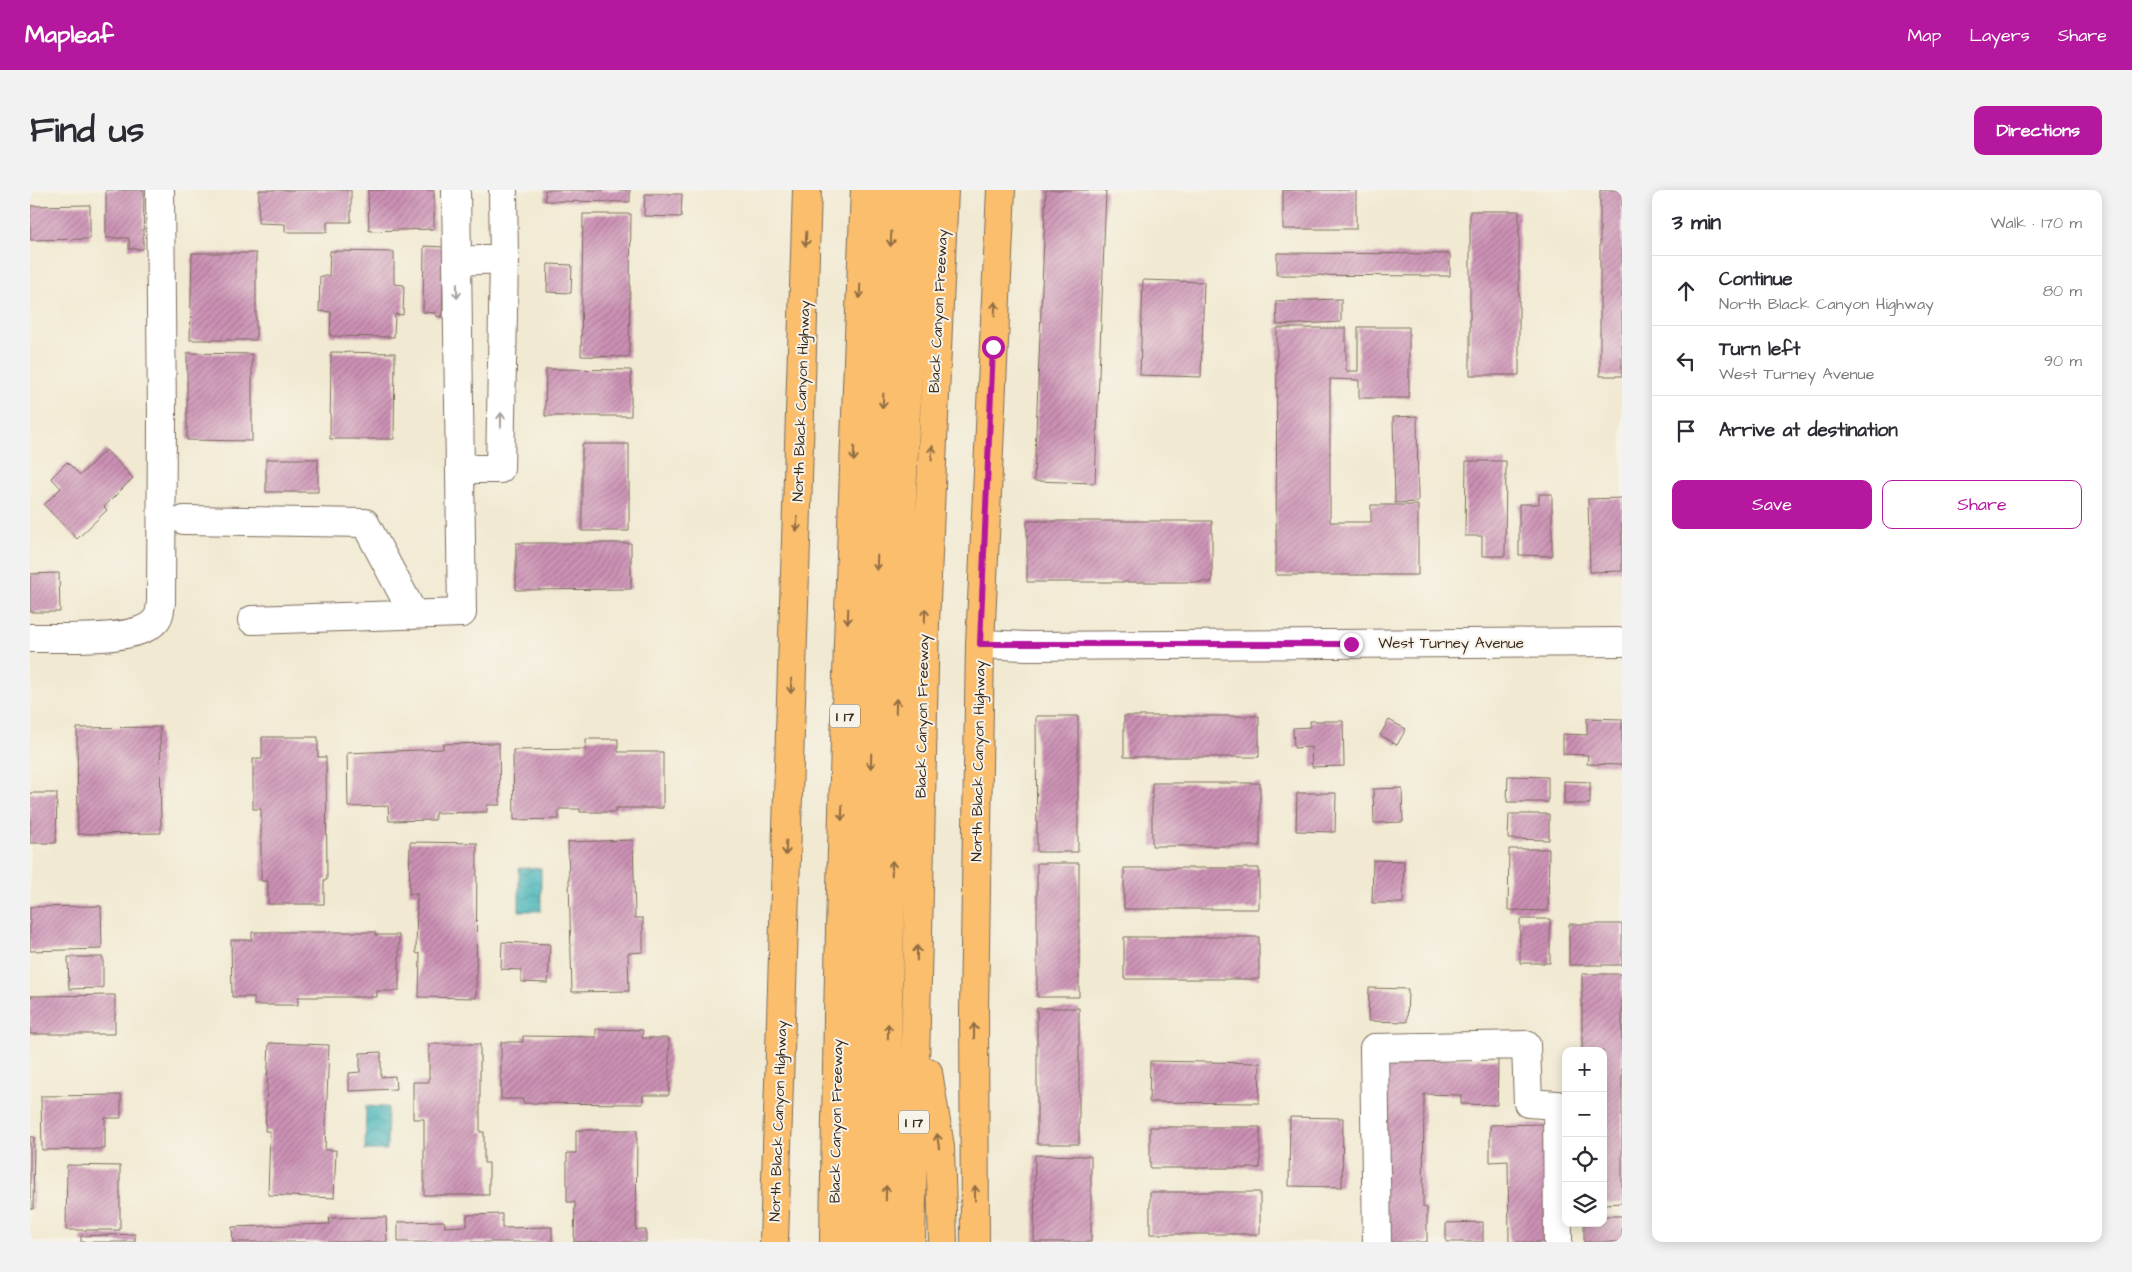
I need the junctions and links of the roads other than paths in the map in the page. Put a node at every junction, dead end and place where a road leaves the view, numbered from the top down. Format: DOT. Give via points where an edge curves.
graph roads {
  1 [pos="160,190"];
  2 [pos="456,190"];
  3 [pos="503,190"];
  4 [pos="807,190"];
  5 [pos="865,190"];
  6 [pos="893,190"];
  7 [pos="917,190"];
  8 [pos="944,190"];
  9 [pos="1001,190"];
  10 [pos="504,259"];
  11 [pos="457,261"];
  12 [pos="460,469"];
  13 [pos="184,520"];
  14 [pos="414,615"];
  15 [pos="252,620"];
  16 [pos="30,638"];
  17 [pos="1622,642"];
  18 [pos="980,644"];
  19 [pos="916,1002"];
  20 [pos="774,1242"];
  21 [pos="834,1242"];
  22 [pos="861,1242"];
  23 [pos="885,1242"];
  24 [pos="912,1242"];
  25 [pos="943,1242"];
  26 [pos="975,1242"];
  27 [pos="1377,1242"];
  28 [pos="1558,1242"];
  1 -- 16 [label="street" via="162,429 159,616 155,623 142,630 120,636"];
  2 -- 11 [label="street"];
  3 -- 10 [label="street"];
  4 -- 20 [label="main road, North Black Canyon Highway, one-way"];
  5 -- 21 [label="main road, Black Canyon Freeway / I 17, one-way" via="838,939"];
  6 -- 22 [label="main road, one-way" via="870,788"];
  23 -- 7 [label="main road, one-way" via="888,995 903,471"];
  19 -- 8 [label="main road, Black Canyon Freeway / I 17, one-way" via="925,623"];
  18 -- 9 [label="main road, North Black Canyon Highway, one-way"];
  10 -- 11 [label="street"];
  12 -- 10 [label="street, one-way" via="500,469"];
  11 -- 12 [label="street, one-way"];
  12 -- 14 [label="street" via="462,614"];
  13 -- 14 [label="street" via="365,524"];
  14 -- 15 [label="street"];
  17 -- 18 [label="street, West Turney Avenue"];
  26 -- 18 [label="main road, North Black Canyon Highway, one-way" via="974,1010"];
  19 -- 24 [label="main road, Black Canyon Freeway / I 17"];
  25 -- 19 [label="main road, one-way" via="940,1147"];
  27 -- 28 [label="street" via="1374,1048 1526,1045 1528,1103 1557,1106"];
}
